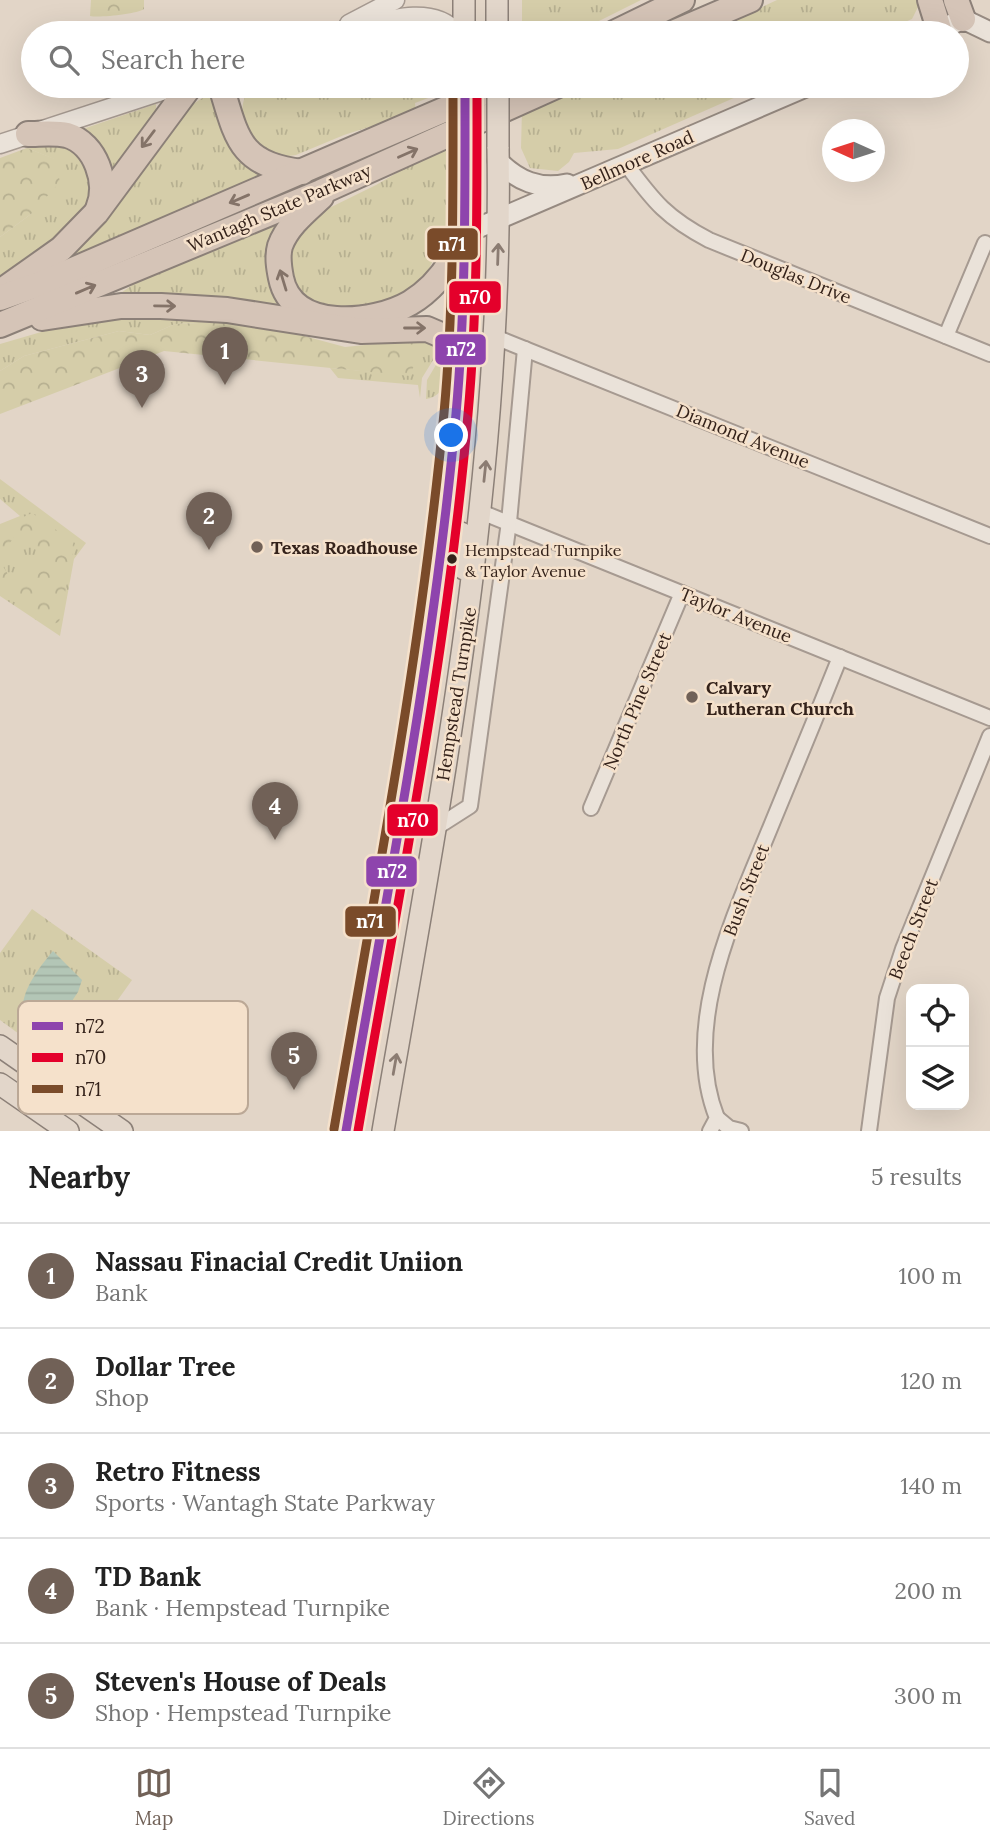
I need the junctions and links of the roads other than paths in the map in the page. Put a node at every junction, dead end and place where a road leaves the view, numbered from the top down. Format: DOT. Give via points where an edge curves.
graph roads {
  1 [pos="395,0"];
  2 [pos="464,0"];
  3 [pos="497,0"];
  4 [pos="662,0"];
  5 [pos="682,0"];
  6 [pos="750,0"];
  7 [pos="930,0"];
  8 [pos="959,10"];
  9 [pos="641,20"];
  10 [pos="356,21"];
  11 [pos="394,21"];
  12 [pos="443,21"];
  13 [pos="464,21"];
  14 [pos="497,21"];
  15 [pos="701,21"];
  16 [pos="933,21"];
  17 [pos="990,32"];
  18 [pos="140,98"];
  19 [pos="181,98"];
  20 [pos="225,98"];
  21 [pos="236,98"];
  22 [pos="465,98"];
  23 [pos="471,98"];
  24 [pos="498,98"];
  25 [pos="530,98"];
  26 [pos="780,98"];
  27 [pos="28,134"];
  28 [pos="236,136"];
  29 [pos="0,144"];
  30 [pos="498,154"];
  31 [pos="626,164"];
  32 [pos="302,172"];
  33 [pos="592,180"];
  34 [pos="329,189"];
  35 [pos="96,213"];
  36 [pos="499,219"];
  37 [pos="466,233"];
  38 [pos="985,243"];
  39 [pos="0,292"];
  40 [pos="0,298"];
  41 [pos="0,325"];
  42 [pos="946,336"];
  43 [pos="495,337"];
  44 [pos="525,349"];
  45 [pos="990,354"];
  46 [pos="459,362"];
  47 [pos="481,512"];
  48 [pos="509,522"];
  49 [pos="443,529"];
  50 [pos="990,536"];
  51 [pos="682,593"];
  52 [pos="841,657"];
  53 [pos="460,681"];
  54 [pos="990,718"];
  55 [pos="990,736"];
  56 [pos="591,808"];
  57 [pos="434,829"];
  58 [pos="0,1046"];
  59 [pos="18,1059"];
  60 [pos="18,1066"];
  61 [pos="1,1085"];
  62 [pos="18,1097"];
  63 [pos="43,1114"];
  64 [pos="97,1114"];
  65 [pos="717,1118"];
  66 [pos="68,1131"];
  67 [pos="122,1131"];
  68 [pos="346,1131"];
  69 [pos="383,1131"];
  70 [pos="710,1131"];
  71 [pos="741,1131"];
  72 [pos="869,1131"];
  1 -- 10 [label="street"];
  2 -- 13 [label="main road"];
  3 -- 14 [label="main road"];
  4 -- 9 [label="highway"];
  5 -- 9 [label="highway"];
  6 -- 15 [label="highway"];
  7 -- 16 [label="highway"];
  8 -- 17 [label="main road"];
  11 -- 12 [label="street" via="419,16"];
  18 -- 27 [label="street"];
  19 -- 35 [label="highway, one-way"];
  20 -- 28 [label="highway"];
  21 -- 28 [label="highway"];
  22 -- 37 [label="main road, Hempstead Turnpike, bridge"];
  23 -- 32 [label="highway, Wantagh State Parkway"];
  24 -- 30 [label="main road, Hempstead Turnpike, bridge"];
  34 -- 25 [label="highway, Wantagh State Parkway, one-way"];
  26 -- 31 [label="main road, Bellmore Road"];
  27 -- 29 [label="street"];
  27 -- 35 [label="highway" via="67,135 92,155 103,186"];
  28 -- 32 [label="highway" via="258,161 274,169"];
  30 -- 33 [label="main road" via="514,176 537,185"];
  30 -- 36 [label="main road, Hempstead Turnpike"];
  31 -- 33 [label="main road, Bellmore Road"];
  31 -- 42 [label="street, Douglas Drive" via="660,209 680,225"];
  32 -- 40 [label="highway, Wantagh State Parkway, one-way"];
  33 -- 36 [label="main road, Bellmore Road"];
  37 -- 34 [label="highway, one-way" via="455,260 410,303 356,319 320,315 292,301 278,264 280,246 291,226"];
  41 -- 34 [label="highway, Wantagh State Parkway, one-way"];
  35 -- 39 [label="highway" via="61,248"];
  36 -- 37 [label="main road, Bellmore Road"];
  43 -- 36 [label="main road, Hempstead Turnpike, one-way"];
  37 -- 46 [label="main road, Hempstead Turnpike"];
  38 -- 42 [label="street"];
  41 -- 46 [label="highway, one-way" via="121,306 226,310 361,331 431,329 450,341"];
  42 -- 45 [label="street, Douglas Drive"];
  43 -- 44 [label="street, Diamond Avenue"];
  47 -- 43 [label="main road, Hempstead Turnpike, one-way"];
  44 -- 48 [label="street, Hempstead Turnpike"];
  44 -- 50 [label="street, Diamond Avenue"];
  46 -- 49 [label="main road, Hempstead Turnpike"];
  47 -- 48 [label="street, Taylor Avenue"];
  47 -- 53 [label="main road, Hempstead Turnpike"];
  48 -- 51 [label="street, Taylor Avenue"];
  48 -- 57 [label="street, Hempstead Turnpike" via="470,806"];
  49 -- 53 [label="main road" via="461,533 464,550"];
  49 -- 68 [label="main road, Hempstead Turnpike"];
  51 -- 52 [label="street, Taylor Avenue"];
  51 -- 56 [label="street, North Pine Street"];
  52 -- 54 [label="street, Taylor Avenue"];
  52 -- 65 [label="street, Bush Street" via="717,966 707,1025 707,1092"];
  53 -- 57 [label="main road, Hempstead Turnpike"];
  55 -- 72 [label="street, Beech Street" via="887,998"];
  69 -- 57 [label="main road, Hempstead Turnpike, one-way"];
  58 -- 59 [label="main road"];
  60 -- 61 [label="main road"];
  61 -- 62 [label="main road"];
  63 -- 66 [label="main road"];
  64 -- 67 [label="main road"];
  65 -- 70 [label="street"];
  65 -- 71 [label="street"];
}
